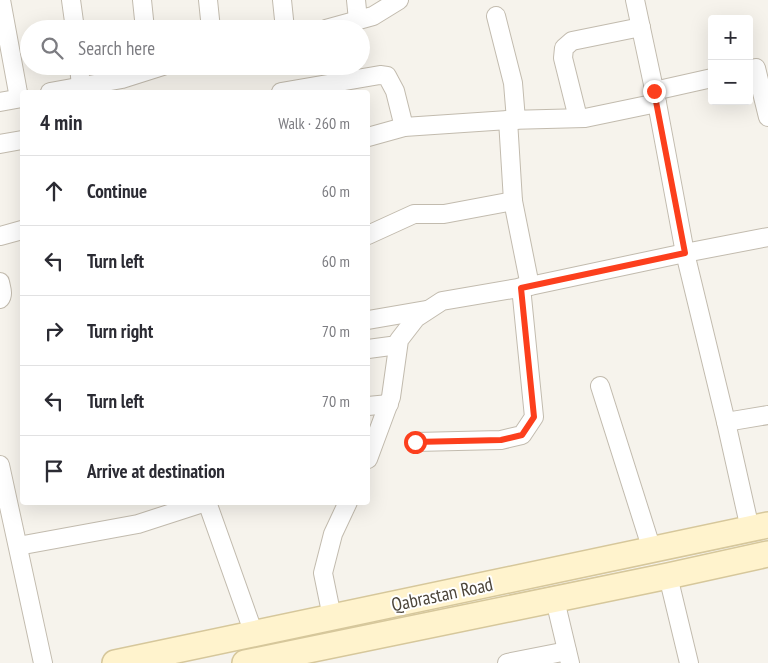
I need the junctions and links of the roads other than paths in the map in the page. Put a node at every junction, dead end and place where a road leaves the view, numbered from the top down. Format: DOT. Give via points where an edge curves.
graph roads {
  1 [pos="1,0"];
  2 [pos="71,0"];
  3 [pos="142,0"];
  4 [pos="208,0"];
  5 [pos="282,0"];
  6 [pos="356,0"];
  7 [pos="399,0"];
  8 [pos="635,0"];
  9 [pos="496,16"];
  10 [pos="74,20"];
  11 [pos="144,20"];
  12 [pos="210,20"];
  13 [pos="284,20"];
  14 [pos="358,20"];
  15 [pos="640,27"];
  16 [pos="758,68"];
  17 [pos="80,75"];
  18 [pos="142,75"];
  19 [pos="708,79"];
  20 [pos="123,86"];
  21 [pos="81,87"];
  22 [pos="62,90"];
  23 [pos="293,90"];
  24 [pos="20,93"];
  25 [pos="656,97"];
  26 [pos="20,98"];
  27 [pos="0,102"];
  28 [pos="768,117"];
  29 [pos="578,118"];
  30 [pos="512,120"];
  31 [pos="404,127"];
  32 [pos="370,136"];
  33 [pos="20,140"];
  34 [pos="0,144"];
  35 [pos="513,201"];
  36 [pos="20,231"];
  37 [pos="370,234"];
  38 [pos="0,236"];
  39 [pos="768,237"];
  40 [pos="685,253"];
  41 [pos="0,282"];
  42 [pos="525,287"];
  43 [pos="0,299"];
  44 [pos="430,309"];
  45 [pos="370,320"];
  46 [pos="398,345"];
  47 [pos="370,349"];
  48 [pos="600,386"];
  49 [pos="388,404"];
  50 [pos="370,406"];
  51 [pos="768,415"];
  52 [pos="726,422"];
  53 [pos="415,442"];
  54 [pos="370,454"];
  55 [pos="0,465"];
  56 [pos="198,505"];
  57 [pos="208,505"];
  58 [pos="347,505"];
  59 [pos="759,527"];
  60 [pos="18,546"];
  61 [pos="652,550"];
  62 [pos="768,554"];
  63 [pos="668,576"];
  64 [pos="555,600"];
  65 [pos="332,617"];
  66 [pos="254,634"];
  67 [pos="569,657"];
  68 [pos="299,658"];
  69 [pos="43,663"];
  70 [pos="116,663"];
  71 [pos="245,663"];
  72 [pos="507,663"];
  73 [pos="689,663"];
  1 -- 24 [label="street"];
  2 -- 10 [label="street"];
  3 -- 11 [label="street"];
  4 -- 12 [label="street"];
  5 -- 13 [label="street"];
  6 -- 14 [label="street"];
  7 -- 14 [label="street" via="373,16"];
  8 -- 15 [label="street"];
  9 -- 30 [label="street" via="513,83"];
  15 -- 25 [label="street"];
  15 -- 29 [label="street" via="572,41 564,48 563,58"];
  16 -- 28 [label="street"];
  17 -- 21 [label="street"];
  18 -- 20 [label="street"];
  19 -- 25 [label="street"];
  20 -- 21 [label="street"];
  21 -- 22 [label="street"];
  23 -- 31 [label="street" via="387,76"];
  25 -- 29 [label="street"];
  25 -- 40 [label="street"];
  26 -- 27 [label="street"];
  29 -- 30 [label="street"];
  30 -- 31 [label="street"];
  30 -- 35 [label="street"];
  31 -- 32 [label="street"];
  33 -- 34 [label="street"];
  35 -- 37 [label="street" via="444,214 414,214"];
  35 -- 42 [label="street"];
  36 -- 38 [label="street"];
  39 -- 40 [label="street"];
  40 -- 42 [label="street"];
  40 -- 52 [label="street"];
  41 -- 43 [label="street"];
  42 -- 44 [label="street" via="442,301"];
  42 -- 53 [label="street" via="534,417 522,435 501,440"];
  44 -- 45 [label="street"];
  44 -- 46 [label="street" via="416,318"];
  46 -- 47 [label="street"];
  46 -- 49 [label="street"];
  48 -- 61 [label="street"];
  49 -- 50 [label="street"];
  49 -- 54 [label="street"];
  51 -- 52 [label="street"];
  52 -- 59 [label="street"];
  55 -- 60 [label="street"];
  56 -- 60 [label="street" via="138,524"];
  57 -- 66 [label="street"];
  58 -- 65 [label="street" via="333,534 323,573"];
  59 -- 61 [label="main road, Qabrastan Road"];
  60 -- 69 [label="street"];
  61 -- 65 [label="main road, Qabrastan Road"];
  62 -- 63 [label="main road, Qabrastan Road"];
  63 -- 64 [label="main road, Qabrastan Road"];
  63 -- 73 [label="street"];
  64 -- 67 [label="street"];
  64 -- 68 [label="main road, Qabrastan Road"];
  65 -- 66 [label="main road, Qabrastan Road"];
  66 -- 70 [label="main road, Qabrastan Road"];
  67 -- 72 [label="street"];
  68 -- 71 [label="main road, Qabrastan Road"];
}
